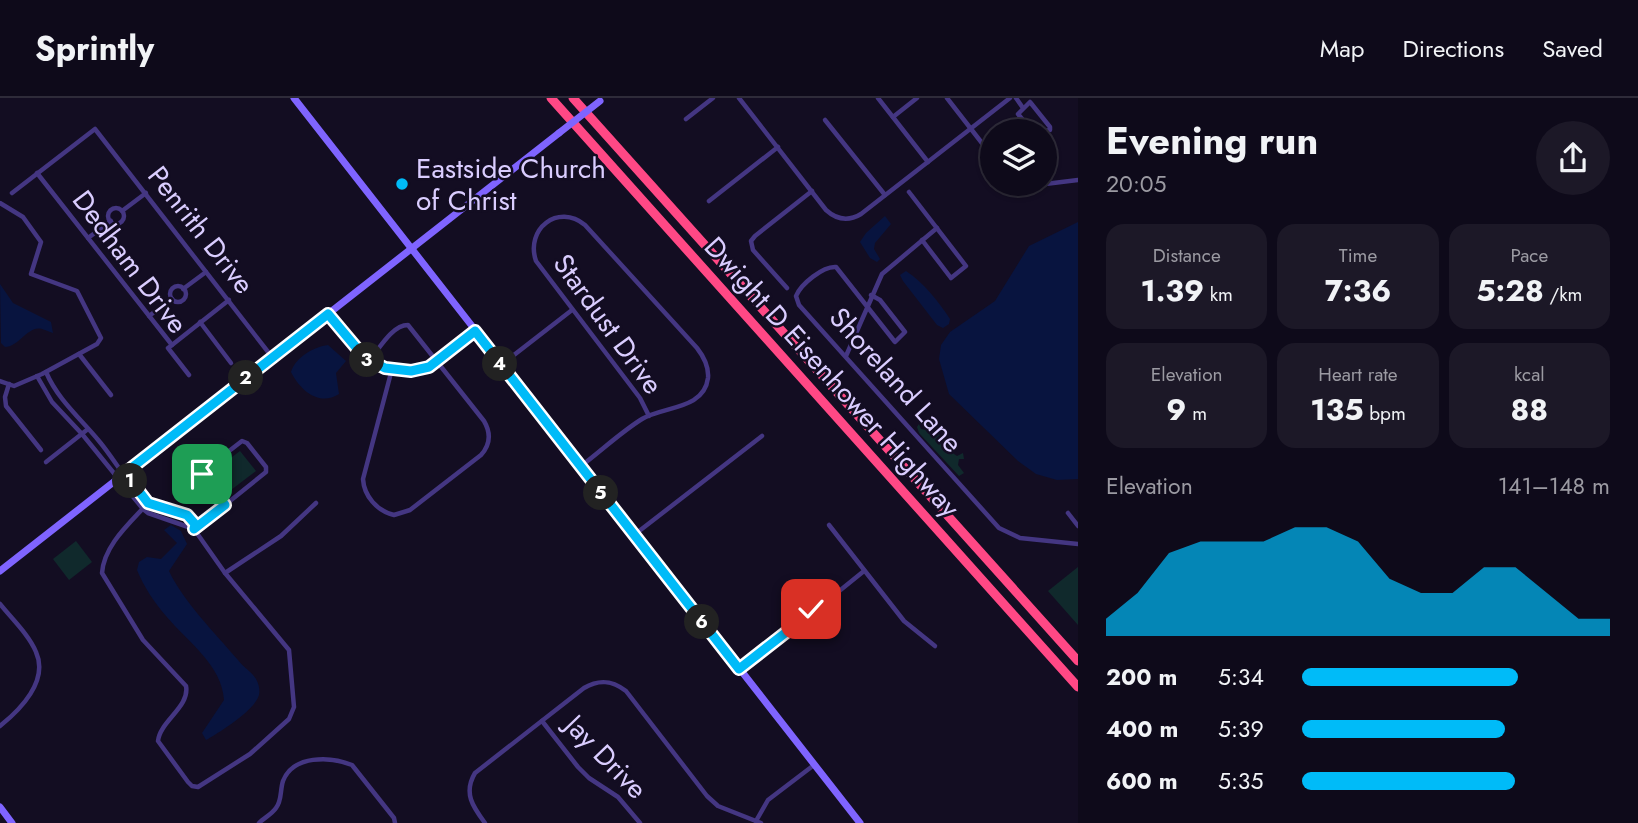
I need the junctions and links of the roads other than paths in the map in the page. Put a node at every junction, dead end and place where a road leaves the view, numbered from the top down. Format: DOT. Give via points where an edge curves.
graph roads {
  1 [pos="293,98"];
  2 [pos="551,98"];
  3 [pos="573,98"];
  4 [pos="713,98"];
  5 [pos="739,98"];
  6 [pos="878,98"];
  7 [pos="917,98"];
  8 [pos="947,98"];
  9 [pos="1010,98"];
  10 [pos="1016,98"];
  11 [pos="602,99"];
  12 [pos="1023,108"];
  13 [pos="892,117"];
  14 [pos="686,119"];
  15 [pos="1022,119"];
  16 [pos="1044,119"];
  17 [pos="825,120"];
  18 [pos="971,128"];
  19 [pos="980,140"];
  20 [pos="778,147"];
  21 [pos="928,162"];
  22 [pos="37,173"];
  23 [pos="1078,180"];
  24 [pos="1057,183"];
  25 [pos="812,191"];
  26 [pos="909,192"];
  27 [pos="12,193"];
  28 [pos="146,193"];
  29 [pos="885,195"];
  30 [pos="709,201"];
  31 [pos="0,203"];
  32 [pos="122,211"];
  33 [pos="111,221"];
  34 [pos="937,228"];
  35 [pos="88,238"];
  36 [pos="922,240"];
  37 [pos="411,249"];
  38 [pos="206,272"];
  39 [pos="787,288"];
  40 [pos="183,289"];
  41 [pos="872,295"];
  42 [pos="172,299"];
  43 [pos="229,300"];
  44 [pos="867,306"];
  45 [pos="572,310"];
  46 [pos="328,314"];
  47 [pos="149,316"];
  48 [pos="200,323"];
  49 [pos="475,331"];
  50 [pos="172,345"];
  51 [pos="79,354"];
  52 [pos="846,356"];
  53 [pos="273,357"];
  54 [pos="437,360"];
  55 [pos="369,361"];
  56 [pos="231,363"];
  57 [pos="501,365"];
  58 [pos="392,369"];
  59 [pos="41,374"];
  60 [pos="189,375"];
  61 [pos="0,381"];
  62 [pos="9,384"];
  63 [pos="111,395"];
  64 [pos="649,416"];
  65 [pos="88,429"];
  66 [pos="82,434"];
  67 [pos="762,436"];
  68 [pos="41,450"];
  69 [pos="47,462"];
  70 [pos="581,467"];
  71 [pos="125,473"];
  72 [pos="117,479"];
  73 [pos="148,503"];
  74 [pos="316,503"];
  75 [pos="225,505"];
  76 [pos="143,509"];
  77 [pos="1068,513"];
  78 [pos="829,525"];
  79 [pos="1078,526"];
  80 [pos="194,529"];
  81 [pos="634,535"];
  82 [pos="1078,544"];
  83 [pos="0,571"];
  84 [pos="864,571"];
  85 [pos="225,573"];
  86 [pos="0,604"];
  87 [pos="935,646"];
  88 [pos="1078,661"];
  89 [pos="739,669"];
  90 [pos="1078,688"];
  91 [pos="542,721"];
  92 [pos="0,726"];
  93 [pos="814,765"];
  94 [pos="0,807"];
  95 [pos="395,821"];
  96 [pos="758,822"];
  97 [pos="12,823"];
  98 [pos="259,823"];
  99 [pos="485,823"];
  100 [pos="640,823"];
  101 [pos="860,823"];
  1 -- 37 [label="street"];
  2 -- 90 [label="highway, Dwight D Eisenhower Highway"];
  3 -- 88 [label="highway, Dwight D Eisenhower Highway"];
  4 -- 14 [label="street"];
  5 -- 20 [label="street"];
  6 -- 13 [label="street"];
  7 -- 13 [label="street"];
  8 -- 18 [label="street"];
  9 -- 18 [label="street"];
  10 -- 12 [label="street"];
  11 -- 37 [label="street, bridge"];
  12 -- 15 [label="street" via="1018,114"];
  12 -- 16 [label="street" via="1032,103"];
  13 -- 21 [label="street"];
  17 -- 29 [label="street"];
  18 -- 19 [label="street"];
  18 -- 21 [label="street"];
  20 -- 25 [label="street"];
  20 -- 30 [label="street"];
  21 -- 29 [label="street"];
  22 -- 27 [label="street"];
  22 -- 28 [label="street, Penrith Drive" via="95,129"];
  22 -- 35 [label="street, Dedham Drive"];
  23 -- 24 [label="street"];
  25 -- 29 [label="street" via="836,218 847,219"];
  25 -- 39 [label="street" via="751,241 753,250"];
  26 -- 34 [label="street"];
  28 -- 32 [label="street"];
  28 -- 38 [label="street, Penrith Drive"];
  31 -- 51 [label="street" via="23,217 41,242 31,274 77,291 100,332 98,343"];
  32 -- 33 [label="street" via="111,211"];
  32 -- 33 [label="street" via="121,222"];
  33 -- 35 [label="street"];
  34 -- 36 [label="street"];
  34 -- 36 [label="street" via="965,265 953,277"];
  35 -- 47 [label="street, Dedham Drive"];
  36 -- 41 [label="street" via="885,271"];
  37 -- 46 [label="street"];
  37 -- 49 [label="street"];
  38 -- 40 [label="street"];
  38 -- 43 [label="street, Penrith Drive"];
  40 -- 42 [label="street" via="172,289"];
  40 -- 42 [label="street" via="183,300"];
  41 -- 44 [label="street"];
  41 -- 44 [label="street" via="905,334 894,342"];
  42 -- 47 [label="street"];
  43 -- 48 [label="street"];
  43 -- 53 [label="street, Penrith Drive"];
  44 -- 52 [label="street"];
  44 -- 52 [label="street, Shoreland Lane" via="833,266 800,288 796,296"];
  45 -- 57 [label="street"];
  45 -- 64 [label="street, Stardust Drive"];
  45 -- 64 [label="street, Stardust Drive" via="533,254 535,236 548,221 566,217 581,222 706,362 708,380 699,396"];
  46 -- 53 [label="street"];
  46 -- 55 [label="street"];
  47 -- 50 [label="street, Dedham Drive"];
  48 -- 50 [label="street"];
  48 -- 56 [label="street"];
  49 -- 54 [label="street"];
  49 -- 57 [label="street"];
  50 -- 60 [label="street, Dedham Drive" via="168,348"];
  51 -- 59 [label="street"];
  51 -- 63 [label="street"];
  52 -- 82 [label="street, Shoreland Lane" via="999,528 1025,539"];
  53 -- 71 [label="street"];
  54 -- 55 [label="street" via="406,325 389,336"];
  54 -- 58 [label="street" via="420,371"];
  54 -- 58 [label="street" via="484,421 488,443 481,455 410,510 391,515 372,500 363,479"];
  55 -- 58 [label="street"];
  57 -- 70 [label="street"];
  59 -- 62 [label="street"];
  59 -- 65 [label="street"];
  59 -- 66 [label="street" via="52,402"];
  61 -- 62 [label="street"];
  62 -- 68 [label="street" via="6,406"];
  64 -- 70 [label="street"];
  65 -- 66 [label="street"];
  65 -- 71 [label="street"];
  66 -- 69 [label="street"];
  66 -- 72 [label="street"];
  67 -- 81 [label="street"];
  70 -- 81 [label="street"];
  71 -- 72 [label="street"];
  71 -- 73 [label="street"];
  72 -- 76 [label="street"];
  72 -- 83 [label="street"];
  73 -- 76 [label="street"];
  73 -- 80 [label="street" via="187,515"];
  74 -- 85 [label="street" via="281,536"];
  75 -- 75 [label="street" via="266,471 245,442 202,472"];
  75 -- 80 [label="street"];
  76 -- 80 [label="street"];
  76 -- 85 [label="street" via="115,540 102,573 143,640 186,686 185,697 158,741 192,786 201,786 248,755 294,710 289,650"];
  77 -- 79 [label="street"];
  78 -- 84 [label="street"];
  80 -- 85 [label="street"];
  81 -- 89 [label="street"];
  84 -- 87 [label="street" via="904,621"];
  84 -- 89 [label="street"];
  86 -- 92 [label="street" via="34,647 40,664 24,703"];
  89 -- 93 [label="street"];
  91 -- 96 [label="street" via="590,685 617,685 707,796 718,806"];
  91 -- 99 [label="street" via="472,777 470,799"];
  91 -- 100 [label="street, Jay Drive" via="578,767 618,797"];
  93 -- 96 [label="street" via="768,800"];
  93 -- 101 [label="street"];
  94 -- 97 [label="street"];
  95 -- 98 [label="street" via="352,765 313,760 296,765 287,774 277,807"];
}
